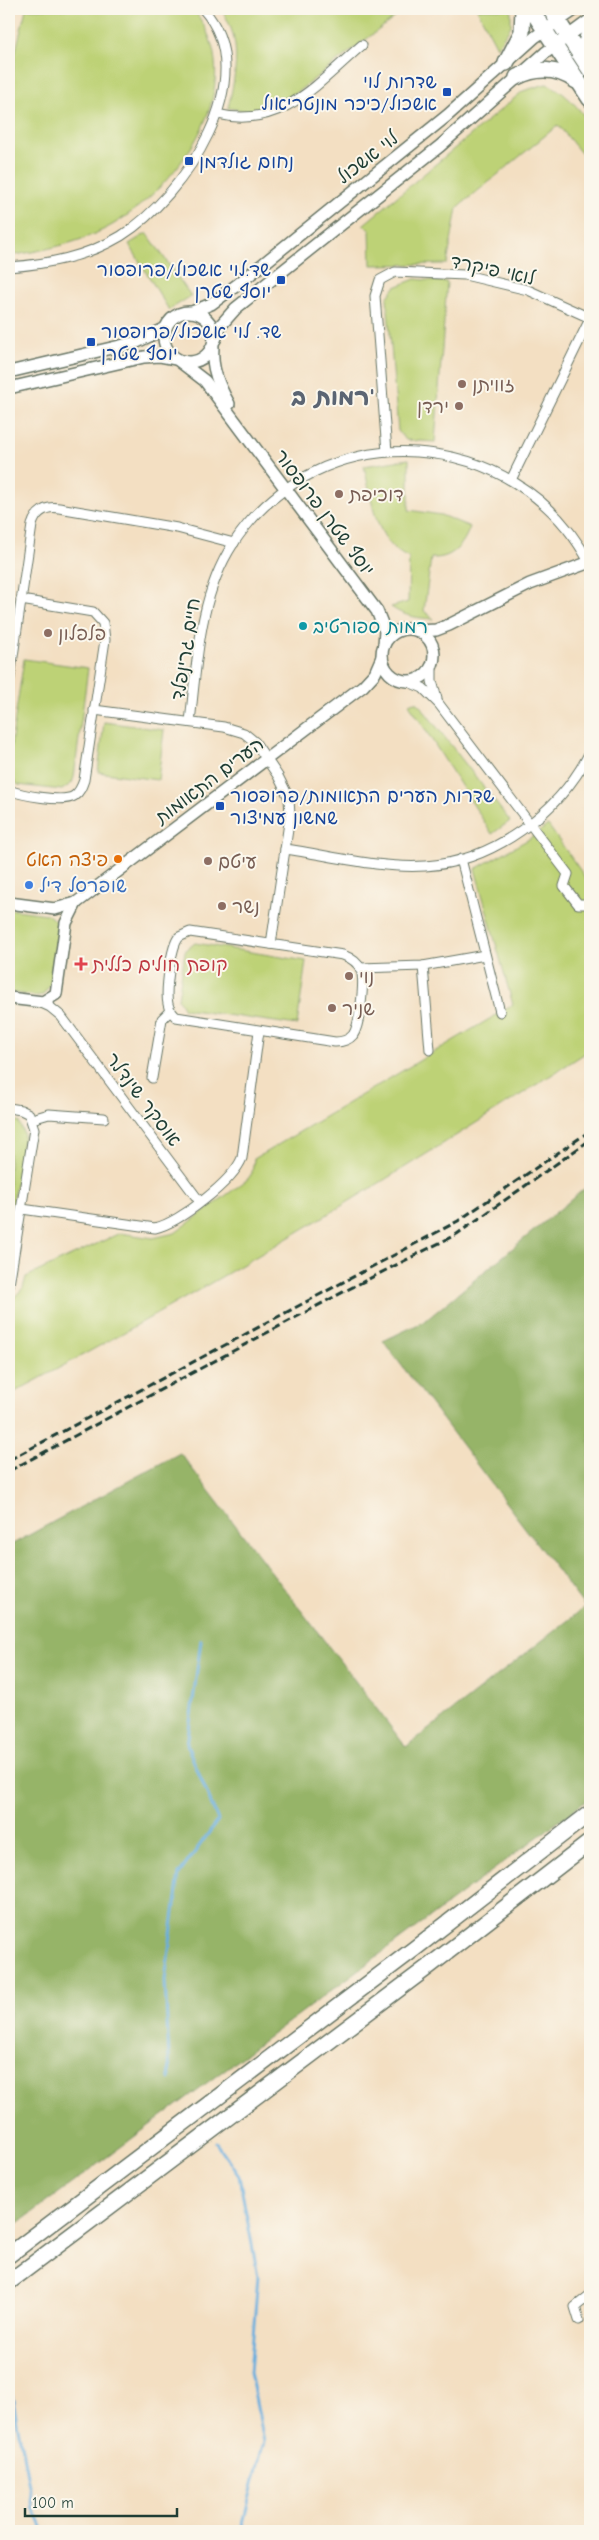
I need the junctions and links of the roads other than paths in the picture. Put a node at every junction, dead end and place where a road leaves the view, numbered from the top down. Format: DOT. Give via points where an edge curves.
graph roads {
  1 [pos="203,9"];
  2 [pos="523,9"];
  3 [pos="531,9"];
  4 [pos="576,9"];
  5 [pos="554,15"];
  6 [pos="590,20"];
  7 [pos="590,28"];
  8 [pos="544,31"];
  9 [pos="568,36"];
  10 [pos="362,45"];
  11 [pos="554,46"];
  12 [pos="506,63"];
  13 [pos="589,69"];
  14 [pos="517,77"];
  15 [pos="579,83"];
  16 [pos="590,98"];
  17 [pos="217,114"];
  18 [pos="9,267"];
  19 [pos="192,312"];
  20 [pos="590,319"];
  21 [pos="166,328"];
  22 [pos="214,344"];
  23 [pos="178,360"];
  24 [pos="9,372"];
  25 [pos="9,388"];
  26 [pos="245,434"];
  27 [pos="387,452"];
  28 [pos="511,480"];
  29 [pos="286,488"];
  30 [pos="234,542"];
  31 [pos="590,563"];
  32 [pos="21,600"];
  33 [pos="377,611"];
  34 [pos="452,624"];
  35 [pos="414,630"];
  36 [pos="384,645"];
  37 [pos="434,654"];
  38 [pos="382,657"];
  39 [pos="432,666"];
  40 [pos="402,681"];
  41 [pos="9,684"];
  42 [pos="363,686"];
  43 [pos="439,704"];
  44 [pos="94,710"];
  45 [pos="190,722"];
  46 [pos="590,752"];
  47 [pos="266,758"];
  48 [pos="9,790"];
  49 [pos="529,824"];
  50 [pos="285,849"];
  51 [pos="461,859"];
  52 [pos="76,902"];
  53 [pos="9,903"];
  54 [pos="590,904"];
  55 [pos="52,908"];
  56 [pos="66,928"];
  57 [pos="271,944"];
  58 [pos="485,955"];
  59 [pos="423,966"];
  60 [pos="360,968"];
  61 [pos="58,988"];
  62 [pos="9,998"];
  63 [pos="38,1002"];
  64 [pos="170,1011"];
  65 [pos="500,1012"];
  66 [pos="61,1016"];
  67 [pos="259,1031"];
  68 [pos="430,1050"];
  69 [pos="152,1078"];
  70 [pos="9,1108"];
  71 [pos="104,1118"];
  72 [pos="32,1119"];
  73 [pos="200,1202"];
  74 [pos="22,1209"];
  75 [pos="9,1285"];
  76 [pos="590,1813"];
  77 [pos="590,1842"];
  78 [pos="16,2248"];
  79 [pos="9,2255"];
  80 [pos="9,2282"];
  81 [pos="590,2296"];
  82 [pos="580,2320"];
  1 -- 17 [label="street" via="218,30 223,48 225,67"];
  2 -- 12 [label="main road" via="522,32"];
  3 -- 8 [label="main road"];
  4 -- 5 [label="street, לוי אשכול"];
  5 -- 8 [label="street, לוי אשכול"];
  5 -- 9 [label="main road"];
  6 -- 9 [label="street, לוי אשכול"];
  7 -- 13 [label="main road" via="585,47"];
  8 -- 11 [label="main road"];
  8 -- 12 [label="street, לוי אשכול"];
  9 -- 11 [label="street, לוי אשכול"];
  9 -- 13 [label="main road"];
  10 -- 17 [label="street" via="305,95 277,112 250,118"];
  11 -- 14 [label="street, לוי אשכול"];
  11 -- 15 [label="main road"];
  12 -- 19 [label="street, לוי אשכול" via="448,115 237,285 211,304"];
  14 -- 15 [label="main road" via="545,70 562,73"];
  14 -- 22 [label="street, לוי אשכול" via="440,146 236,308 224,322"];
  15 -- 16 [label="main road"];
  17 -- 18 [label="street" via="180,180 140,222 114,240 79,256"];
  19 -- 21 [label="street" via="176,316"];
  19 -- 22 [label="street" via="209,321"];
  20 -- 27 [label="street, לואי פיקרד" via="528,290 466,275 399,271 385,275 378,283 376,296"];
  20 -- 28 [label="street"];
  21 -- 23 [label="street" via="164,343"];
  21 -- 24 [label="street" via="137,342"];
  22 -- 23 [label="street" via="209,354 199,361 187,363"];
  22 -- 26 [label="street" via="213,366 218,382"];
  23 -- 25 [label="street" via="144,357"];
  23 -- 26 [label="street" via="203,378"];
  26 -- 29 [label="street, יוסף שטרן פרופסור"];
  27 -- 28 [label="street, חיים גרינפלד" via="422,451 456,457 489,468"];
  27 -- 29 [label="street, חיים גרינפלד" via="352,458 318,470"];
  28 -- 31 [label="street, חיים גרינפלד" via="547,506 571,532"];
  29 -- 30 [label="street, חיים גרינפלד" via="255,516"];
  29 -- 33 [label="street, יוסף שטרן פרופסור"];
  30 -- 32 [label="street" via="177,528 47,508 38,514 32,525"];
  30 -- 45 [label="street, חיים גרינפלד" via="216,579 205,613"];
  31 -- 34 [label="street" via="530,584"];
  32 -- 41 [label="street"];
  32 -- 44 [label="street" via="85,609 101,619 105,640"];
  33 -- 35 [label="street" via="393,624"];
  33 -- 36 [label="street" via="385,631"];
  34 -- 35 [label="street" via="436,630"];
  34 -- 37 [label="street" via="441,636"];
  35 -- 36 [label="street" via="394,632"];
  35 -- 37 [label="street" via="430,642"];
  36 -- 38 [label="street"];
  37 -- 39 [label="street"];
  38 -- 40 [label="street" via="388,672"];
  38 -- 42 [label="street" via="375,674"];
  39 -- 40 [label="street" via="422,678"];
  39 -- 43 [label="street" via="432,682"];
  40 -- 42 [label="street" via="384,680"];
  40 -- 43 [label="street" via="423,688"];
  42 -- 47 [label="street, הערים התאומות"];
  43 -- 49 [label="street"];
  44 -- 45 [label="street, חיים גרינפלד"];
  44 -- 48 [label="street" via="84,780 76,795 61,799"];
  45 -- 47 [label="street, חיים גרינפלד" via="240,731 255,742"];
  46 -- 49 [label="street" via="571,782"];
  47 -- 50 [label="street, חיים גרינפלד" via="289,798"];
  47 -- 52 [label="street, הערים התאומות"];
  49 -- 51 [label="street" via="499,844"];
  49 -- 54 [label="street" via="568,874 564,886 578,904"];
  50 -- 51 [label="street" via="404,866 425,866"];
  50 -- 57 [label="street, חיים גרינפלד"];
  51 -- 58 [label="street"];
  52 -- 55 [label="street"];
  52 -- 56 [label="street" via="68,915"];
  53 -- 55 [label="street"];
  55 -- 56 [label="street" via="61,916"];
  56 -- 61 [label="street"];
  57 -- 60 [label="street" via="343,955"];
  57 -- 64 [label="street" via="198,932 181,935 174,947 167,995"];
  58 -- 59 [label="street"];
  58 -- 65 [label="street"];
  59 -- 60 [label="street"];
  59 -- 68 [label="street"];
  60 -- 67 [label="street" via="362,987 356,1025 348,1040 335,1042"];
  61 -- 63 [label="street" via="51,999"];
  61 -- 66 [label="street, אוסקר שינדלר"];
  62 -- 63 [label="street"];
  63 -- 66 [label="street, אוסקר שינדלר" via="50,1006"];
  64 -- 67 [label="street" via="181,1019"];
  64 -- 69 [label="street" via="162,1019"];
  66 -- 73 [label="street, אוסקר שינדלר"];
  67 -- 73 [label="street" via="240,1161 226,1181"];
  70 -- 72 [label="street" via="24,1111"];
  71 -- 72 [label="street" via="49,1114"];
  72 -- 74 [label="street" via="34,1134"];
  73 -- 74 [label="street" via="172,1222 152,1229"];
  74 -- 75 [label="street"];
  76 -- 78 [label="main road" via="414,1950"];
  77 -- 80 [label="main road"];
  78 -- 79 [label="main road"];
  81 -- 82 [label="street" via="575,2307"];
}
